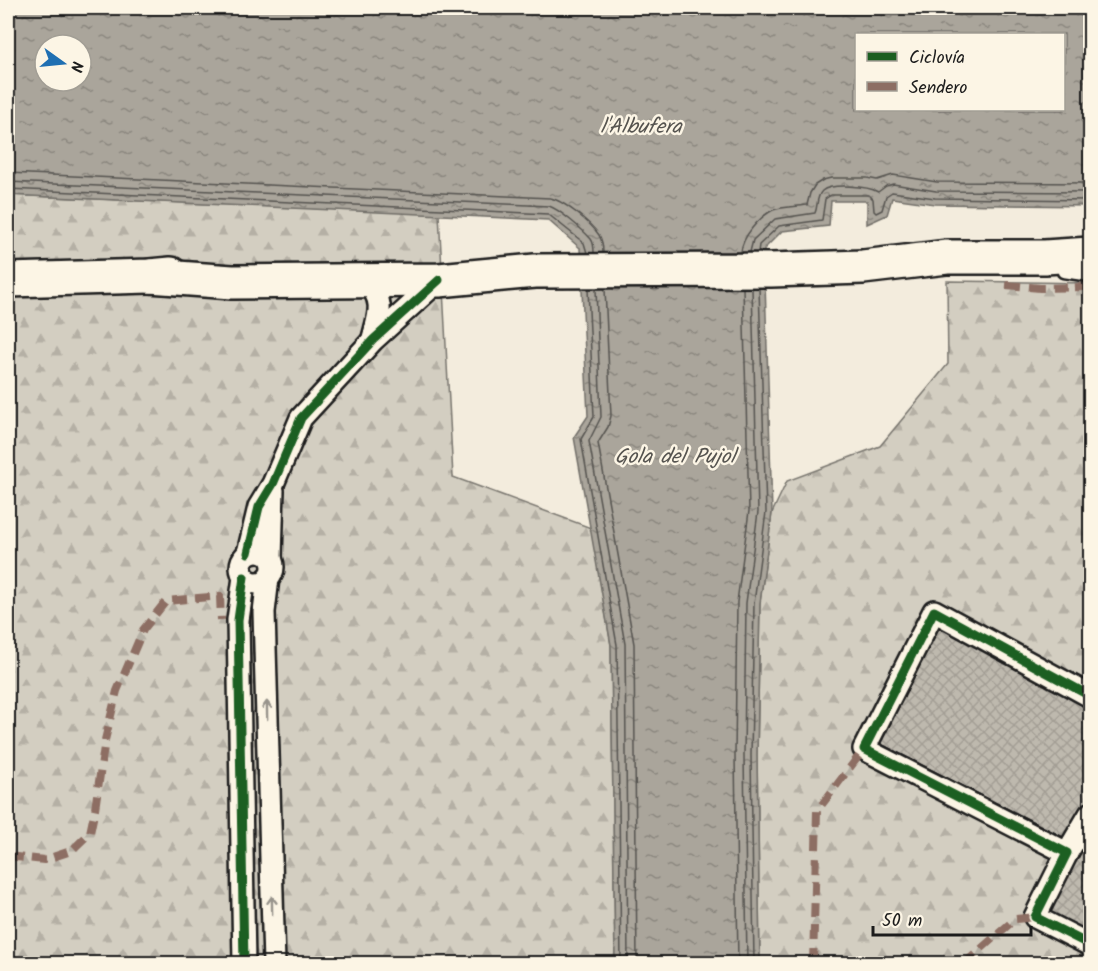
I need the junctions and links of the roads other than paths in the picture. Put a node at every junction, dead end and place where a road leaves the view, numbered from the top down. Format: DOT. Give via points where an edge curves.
graph roads {
  1 [pos="1084,262"];
  2 [pos="550,271"];
  3 [pos="150,276"];
  4 [pos="8,280"];
  5 [pos="440,280"];
  6 [pos="366,281"];
  7 [pos="373,340"];
  8 [pos="273,484"];
  9 [pos="248,553"];
  10 [pos="270,568"];
  11 [pos="244,577"];
  12 [pos="1090,696"];
  13 [pos="1090,814"];
  14 [pos="1067,853"];
  15 [pos="1090,945"];
  16 [pos="244,963"];
  17 [pos="274,963"];
  1 -- 2 [label="main road" via="1039,275 939,274 863,267"];
  2 -- 3 [label="main road" via="489,265 230,267"];
  2 -- 5 [label="main road"];
  3 -- 4 [label="main road"];
  3 -- 6 [label="main road" via="232,282"];
  5 -- 6 [label="main road"];
  5 -- 7 [label="street"];
  6 -- 7 [label="street" via="374,289 381,308"];
  7 -- 8 [label="street" via="301,418"];
  8 -- 9 [label="street" via="260,507"];
  8 -- 10 [label="street"];
  9 -- 10 [label="street" via="263,551"];
  9 -- 11 [label="street" via="241,561"];
  10 -- 11 [label="street" via="259,583"];
  17 -- 10 [label="street, one-way" via="264,612"];
  11 -- 16 [label="street" via="238,620"];
  12 -- 14 [label="street" via="934,611 864,749"];
  13 -- 14 [label="street"];
  14 -- 15 [label="street" via="1035,917"];
}
